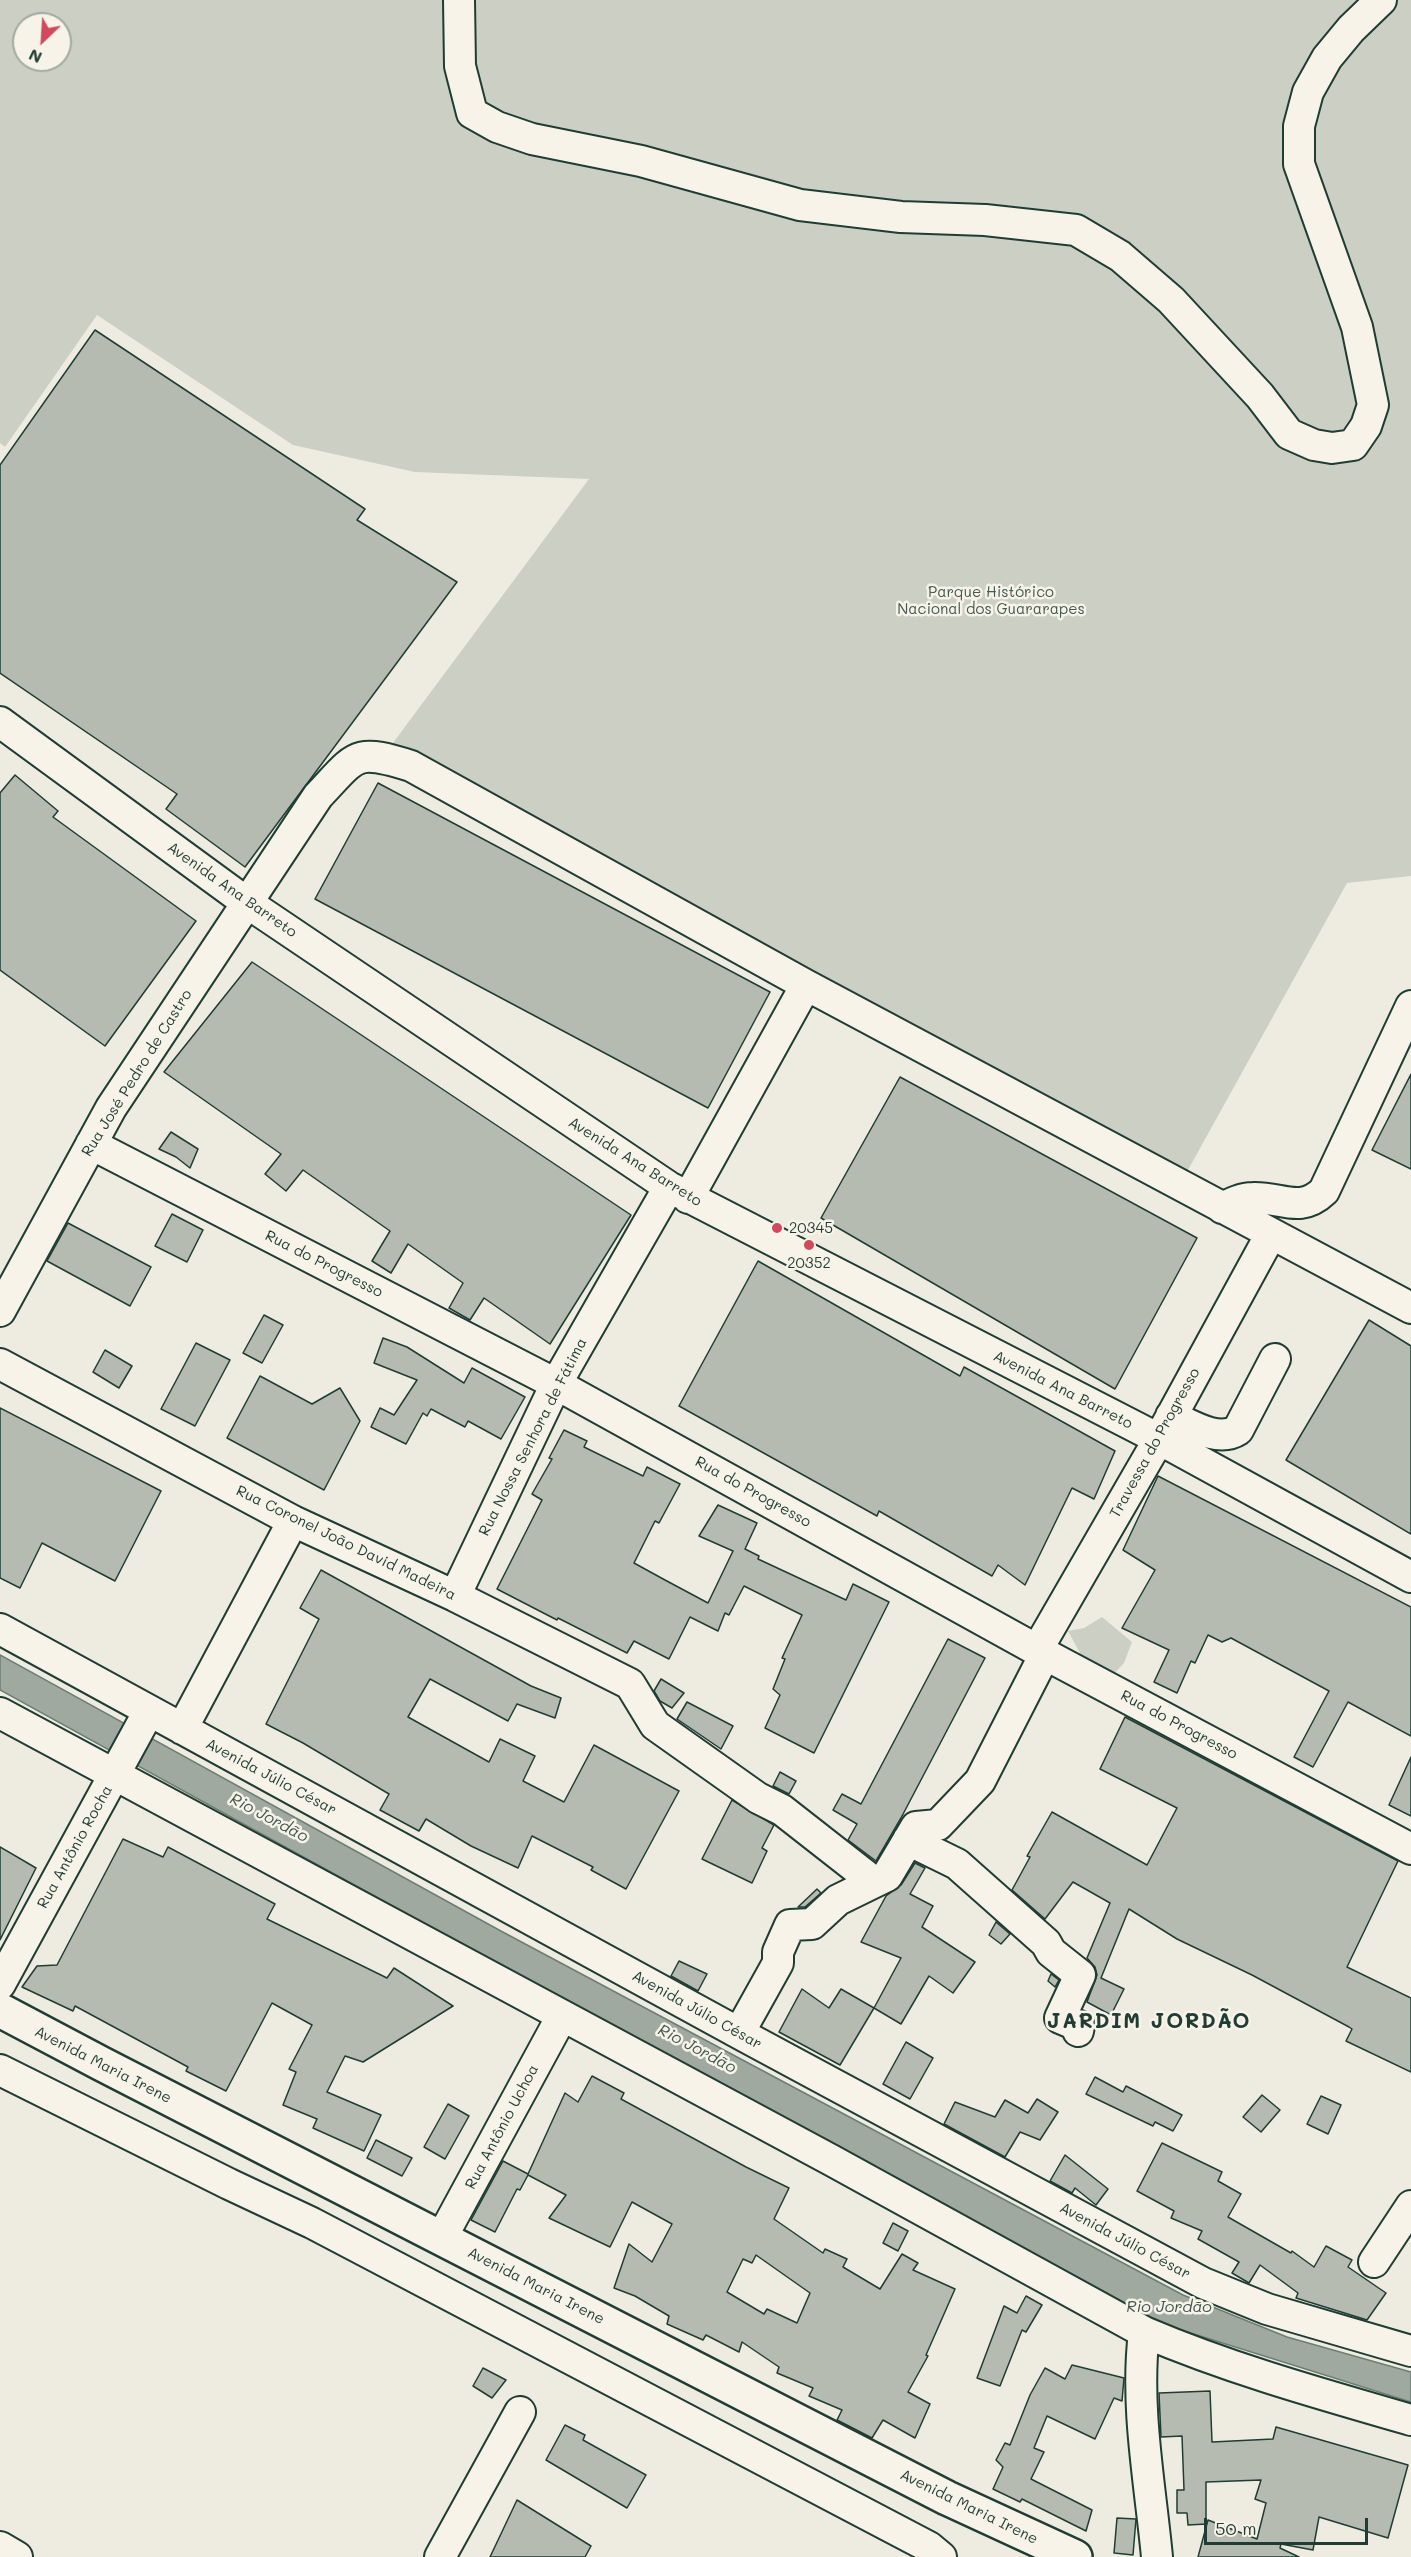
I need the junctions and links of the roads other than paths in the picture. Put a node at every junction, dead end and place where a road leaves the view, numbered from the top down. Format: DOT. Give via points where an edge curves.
graph roads {
  1 [pos="459,0"];
  2 [pos="1381,0"];
  3 [pos="0,722"];
  4 [pos="246,902"];
  5 [pos="806,985"];
  6 [pos="1411,1006"];
  7 [pos="91,1144"];
  8 [pos="679,1192"];
  9 [pos="1222,1208"];
  10 [pos="1271,1234"];
  11 [pos="1411,1308"];
  12 [pos="0,1311"];
  13 [pos="1275,1359"];
  14 [pos="0,1364"];
  15 [pos="556,1384"];
  16 [pos="1166,1428"];
  17 [pos="293,1521"];
  18 [pos="1411,1577"];
  19 [pos="455,1596"];
  20 [pos="0,1629"];
  21 [pos="1041,1652"];
  22 [pos="0,1713"];
  23 [pos="147,1714"];
  24 [pos="182,1729"];
  25 [pos="117,1772"];
  26 [pos="908,1840"];
  27 [pos="1411,1849"];
  28 [pos="874,1882"];
  29 [pos="0,1983"];
  30 [pos="0,2010"];
  31 [pos="562,2016"];
  32 [pos="1078,2031"];
  33 [pos="739,2033"];
  34 [pos="0,2070"];
  35 [pos="1411,2206"];
  36 [pos="442,2237"];
  37 [pos="1374,2262"];
  38 [pos="1144,2332"];
  39 [pos="1411,2351"];
  40 [pos="520,2412"];
  41 [pos="1411,2420"];
  42 [pos="0,2547"];
  43 [pos="17,2557"];
  44 [pos="440,2557"];
  45 [pos="941,2557"];
  46 [pos="1074,2557"];
  47 [pos="1157,2557"];
  1 -- 2 [label="street" via="460,66 472,113 497,127 800,205 1076,230 1120,256 1171,300 1260,396 1289,434 1314,446 1332,448 1353,445 1366,426 1373,405 1357,327 1299,164 1299,126 1308,92 1327,58"];
  3 -- 4 [label="street, Avenida Ana Barreto"];
  4 -- 5 [label="street, Rua José Pedro de Castro" via="318,796 353,759 376,755 411,766"];
  4 -- 7 [label="street, Rua José Pedro de Castro"];
  4 -- 8 [label="street, Avenida Ana Barreto"];
  5 -- 8 [label="street, Rua Nossa Senhora de Fátima"];
  5 -- 9 [label="street, Rua José Pedro de Castro"];
  6 -- 9 [label="street" via="1324,1191 1302,1205 1252,1198"];
  7 -- 12 [label="street, Rua José Pedro de Castro"];
  7 -- 15 [label="street, Rua do Progresso"];
  8 -- 15 [label="street, Rua Nossa Senhora de Fátima"];
  8 -- 16 [label="street, Avenida Ana Barreto"];
  9 -- 10 [label="street, Rua José Pedro de Castro"];
  10 -- 11 [label="street, Rua José Pedro de Castro"];
  10 -- 16 [label="street, Travessa do Progresso"];
  13 -- 16 [label="street" via="1238,1430 1231,1434"];
  14 -- 17 [label="street, Rua Coronel João David Madeira"];
  15 -- 19 [label="street, Rua Nossa Senhora de Fátima"];
  15 -- 21 [label="street, Rua do Progresso"];
  16 -- 18 [label="street, Avenida Ana Barreto"];
  16 -- 21 [label="street, Travessa do Progresso"];
  17 -- 19 [label="street, Rua Coronel João David Madeira"];
  17 -- 24 [label="street"];
  19 -- 28 [label="street, Rua Coronel João David Madeira" via="630,1684 655,1725 758,1798 782,1810"];
  20 -- 23 [label="street, Avenida Júlio César"];
  21 -- 26 [label="street, Travessa do Progresso" via="980,1781 938,1825 916,1827"];
  21 -- 27 [label="street, Rua do Progresso"];
  22 -- 25 [label="street"];
  23 -- 24 [label="street, Avenida Júlio César"];
  23 -- 25 [label="street, Rua Antônio Rocha"];
  24 -- 33 [label="street, Avenida Júlio César"];
  25 -- 29 [label="street, Rua Antônio Rocha"];
  25 -- 31 [label="street"];
  26 -- 28 [label="street" via="887,1876"];
  26 -- 32 [label="street" via="957,1864 1080,1975 1060,2018 1079,2026"];
  28 -- 33 [label="street" via="838,1900 812,1924 790,1925 777,1952 778,1963"];
  30 -- 36 [label="main road, Avenida Maria Irene"];
  31 -- 36 [label="street, Rua Antônio Uchoa"];
  31 -- 38 [label="street"];
  33 -- 39 [label="street, Avenida Júlio César" via="1203,2283 1267,2309"];
  34 -- 45 [label="street" via="312,2223 929,2547"];
  35 -- 37 [label="street"];
  36 -- 46 [label="main road, Avenida Maria Irene" via="947,2498"];
  38 -- 41 [label="street" via="1190,2352 1292,2386"];
  38 -- 47 [label="street" via="1141,2401"];
  40 -- 44 [label="street"];
  42 -- 43 [label="street"];
}
